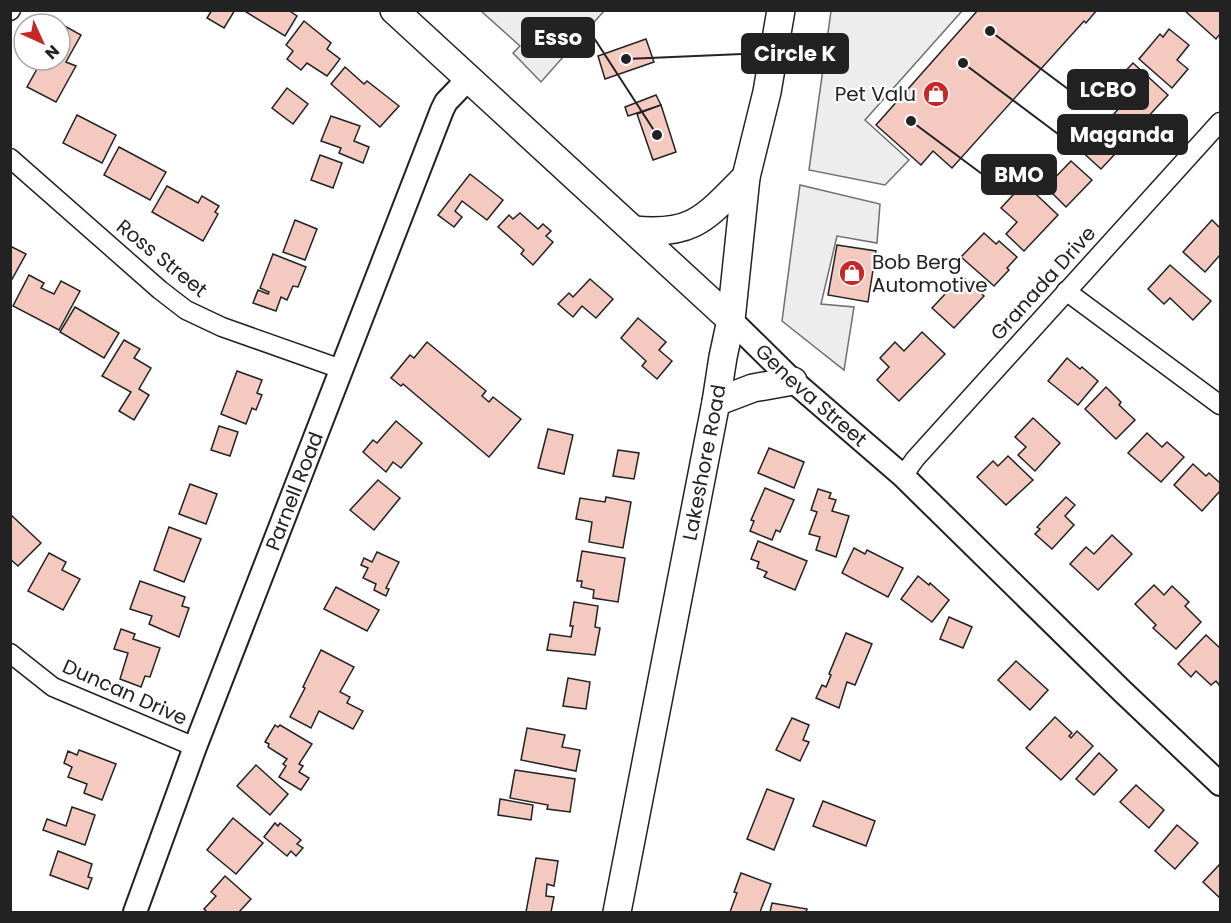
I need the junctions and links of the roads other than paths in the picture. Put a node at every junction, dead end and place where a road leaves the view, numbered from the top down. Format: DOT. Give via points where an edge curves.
graph roads {
  1 [pos="394,10"];
  2 [pos="780,10"];
  3 [pos="469,78"];
  4 [pos="1221,122"];
  5 [pos="10,158"];
  6 [pos="746,177"];
  7 [pos="634,230"];
  8 [pos="1066,291"];
  9 [pos="731,320"];
  10 [pos="340,369"];
  11 [pos="793,381"];
  12 [pos="716,402"];
  13 [pos="1221,405"];
  14 [pos="903,476"];
  15 [pos="10,653"];
  16 [pos="195,747"];
  17 [pos="1221,784"];
  18 [pos="135,912"];
  19 [pos="617,912"];
  1 -- 3 [label="main road, Geneva Street"];
  2 -- 6 [label="main road, Lakeshore Road" via="767,92"];
  3 -- 7 [label="main road, Geneva Street"];
  3 -- 10 [label="street, Parnell Road" via="442,110"];
  4 -- 8 [label="street, Granada Drive"];
  5 -- 10 [label="street, Ross Street" via="186,310"];
  6 -- 7 [label="main road" via="701,220 680,229"];
  6 -- 9 [label="main road, Lakeshore Road"];
  7 -- 9 [label="main road, Geneva Street"];
  8 -- 13 [label="street"];
  8 -- 14 [label="street, Granada Drive"];
  9 -- 11 [label="street, Geneva Street"];
  9 -- 12 [label="main road, Lakeshore Road"];
  10 -- 16 [label="street, Parnell Road"];
  11 -- 12 [label="main road" via="753,388"];
  11 -- 14 [label="street, Geneva Street"];
  12 -- 19 [label="main road, Lakeshore Road"];
  14 -- 17 [label="street, Geneva Street"];
  15 -- 16 [label="street, Duncan Drive" via="53,687"];
  16 -- 18 [label="street, Parnell Road"];
}
